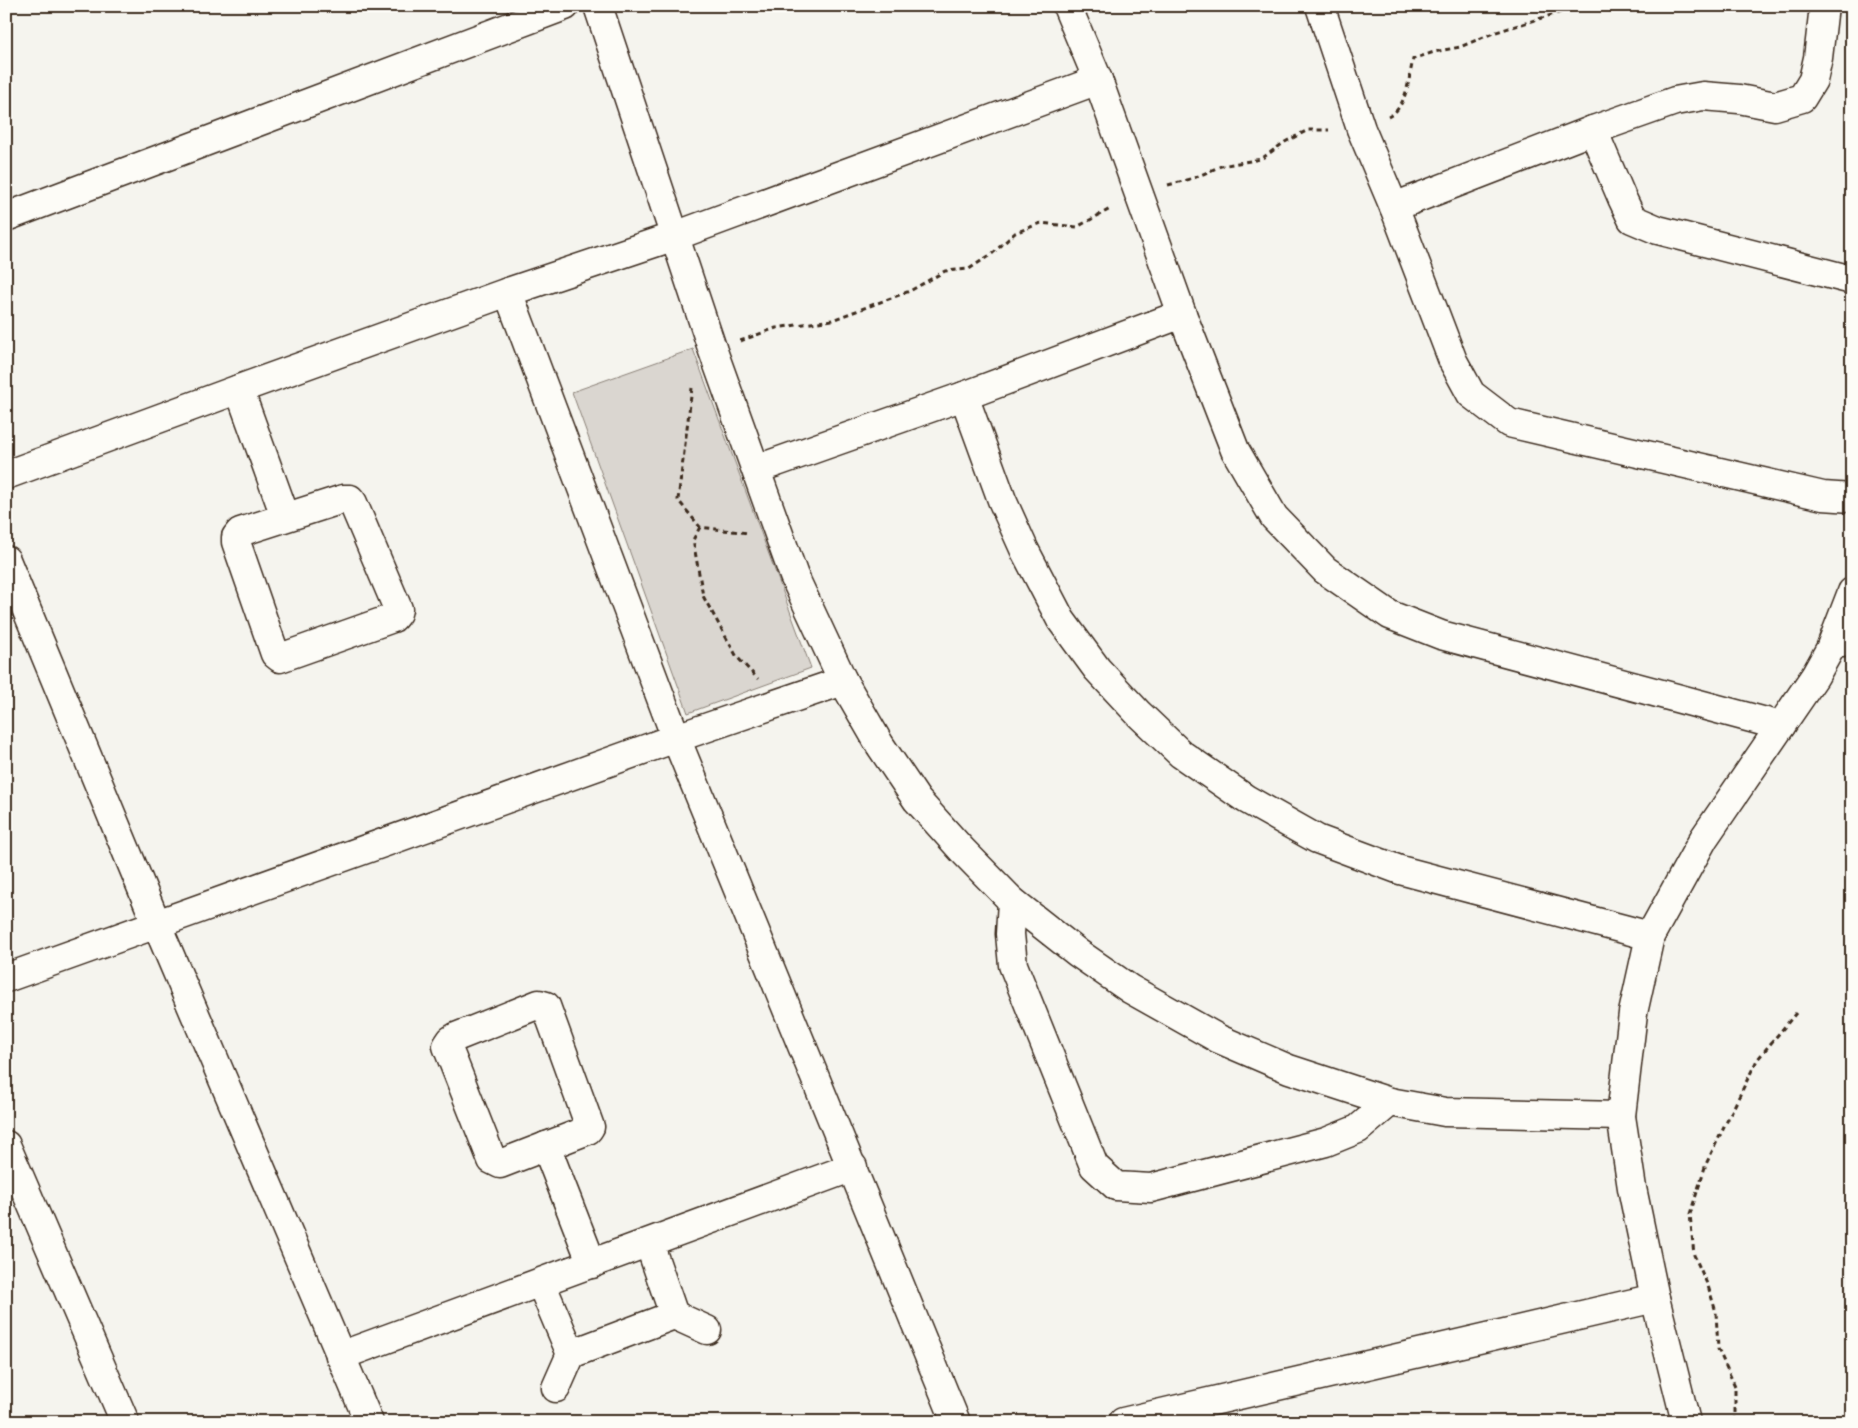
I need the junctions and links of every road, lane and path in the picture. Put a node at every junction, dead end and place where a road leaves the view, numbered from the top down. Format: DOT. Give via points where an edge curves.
graph roads {
  1 [pos="565,6"];
  2 [pos="598,6"];
  3 [pos="1067,6"];
  4 [pos="1320,6"];
  5 [pos="1824,6"];
  6 [pos="1098,80"];
  7 [pos="1593,130"];
  8 [pos="1394,207"];
  9 [pos="6,217"];
  10 [pos="675,236"];
  11 [pos="1852,280"];
  12 [pos="508,292"];
  13 [pos="1182,314"];
  14 [pos="713,351"];
  15 [pos="239,389"];
  16 [pos="964,396"];
  17 [pos="757,469"];
  18 [pos="6,475"];
  19 [pos="1852,498"];
  20 [pos="285,516"];
  21 [pos="700,527"];
  22 [pos="778,531"];
  23 [pos="6,560"];
  24 [pos="1852,592"];
  25 [pos="1841,649"];
  26 [pos="843,681"];
  27 [pos="778,703"];
  28 [pos="1781,726"];
  29 [pos="676,738"];
  30 [pos="1012,901"];
  31 [pos="158,925"];
  32 [pos="1650,936"];
  33 [pos="6,978"];
  34 [pos="1796,1013"];
  35 [pos="1390,1102"];
  36 [pos="1621,1116"];
  37 [pos="6,1145"];
  38 [pos="546,1146"];
  39 [pos="853,1167"];
  40 [pos="649,1243"];
  41 [pos="592,1264"];
  42 [pos="541,1283"];
  43 [pos="1655,1298"];
  44 [pos="674,1315"];
  45 [pos="707,1330"];
  46 [pos="571,1354"];
  47 [pos="340,1356"];
  48 [pos="556,1388"];
  49 [pos="125,1422"];
  50 [pos="369,1422"];
  51 [pos="956,1422"];
  52 [pos="1123,1422"];
  53 [pos="1686,1422"];
  54 [pos="1735,1422"];
  1 -- 9 [label="street"];
  2 -- 10 [label="street"];
  3 -- 6 [label="street"];
  4 -- 8 [label="street" via="1361,128"];
  5 -- 7 [label="street" via="1813,80 1802,98 1775,106 1703,96 1675,101"];
  6 -- 10 [label="street"];
  6 -- 13 [label="street"];
  7 -- 8 [label="street"];
  7 -- 11 [label="street" via="1632,219 1658,230"];
  8 -- 19 [label="street" via="1452,361 1471,394 1509,424 1823,496"];
  10 -- 12 [label="street"];
  10 -- 14 [label="street"];
  12 -- 15 [label="street"];
  12 -- 29 [label="street"];
  13 -- 16 [label="street"];
  13 -- 28 [label="street" via="1235,450 1274,517 1326,570 1390,615 1441,635"];
  14 -- 17 [label="street"];
  14 -- 21 [label="path" via="693,366 692,399 678,500"];
  15 -- 18 [label="street"];
  15 -- 20 [label="street"];
  16 -- 17 [label="street"];
  16 -- 32 [label="street" via="1002,500 1061,620 1097,669 1181,754 1246,800 1317,839 1400,870"];
  17 -- 22 [label="street"];
  20 -- 20 [label="street" via="240,532 236,537 275,654 284,657 397,614 398,609 350,499"];
  21 -- 22 [label="path" via="743,534"];
  21 -- 27 [label="path" via="693,540 703,596 737,657"];
  22 -- 26 [label="street" via="794,576"];
  23 -- 31 [label="street"];
  24 -- 25 [label="street"];
  25 -- 28 [label="street" via="1816,676"];
  26 -- 27 [label="street"];
  26 -- 30 [label="street" via="917,800"];
  27 -- 29 [label="street"];
  28 -- 32 [label="street" via="1704,838"];
  29 -- 31 [label="street"];
  29 -- 39 [label="street"];
  30 -- 35 [label="street" via="1130,989 1219,1039 1289,1069"];
  30 -- 35 [label="street" via="1010,934 1013,965 1094,1166 1116,1186 1151,1188 1326,1142 1358,1129"];
  31 -- 33 [label="street"];
  31 -- 47 [label="street"];
  32 -- 36 [label="street" via="1634,1013"];
  34 -- 54 [label="path" via="1757,1060 1706,1164 1690,1214 1694,1255 1716,1312 1718,1349 1735,1386"];
  35 -- 36 [label="street" via="1444,1112"];
  36 -- 43 [label="street"];
  37 -- 49 [label="street"];
  38 -- 38 [label="street" via="588,1130 591,1124 546,1006 539,1004 451,1040 447,1046 492,1160 500,1164"];
  38 -- 41 [label="street"];
  39 -- 40 [label="street"];
  39 -- 51 [label="street"];
  40 -- 41 [label="street"];
  40 -- 44 [label="street"];
  41 -- 42 [label="street"];
  42 -- 46 [label="street"];
  42 -- 47 [label="street"];
  43 -- 52 [label="street"];
  43 -- 53 [label="street"];
  44 -- 45 [label="street"];
  44 -- 46 [label="street"];
  46 -- 48 [label="street"];
  47 -- 50 [label="street"];
}
